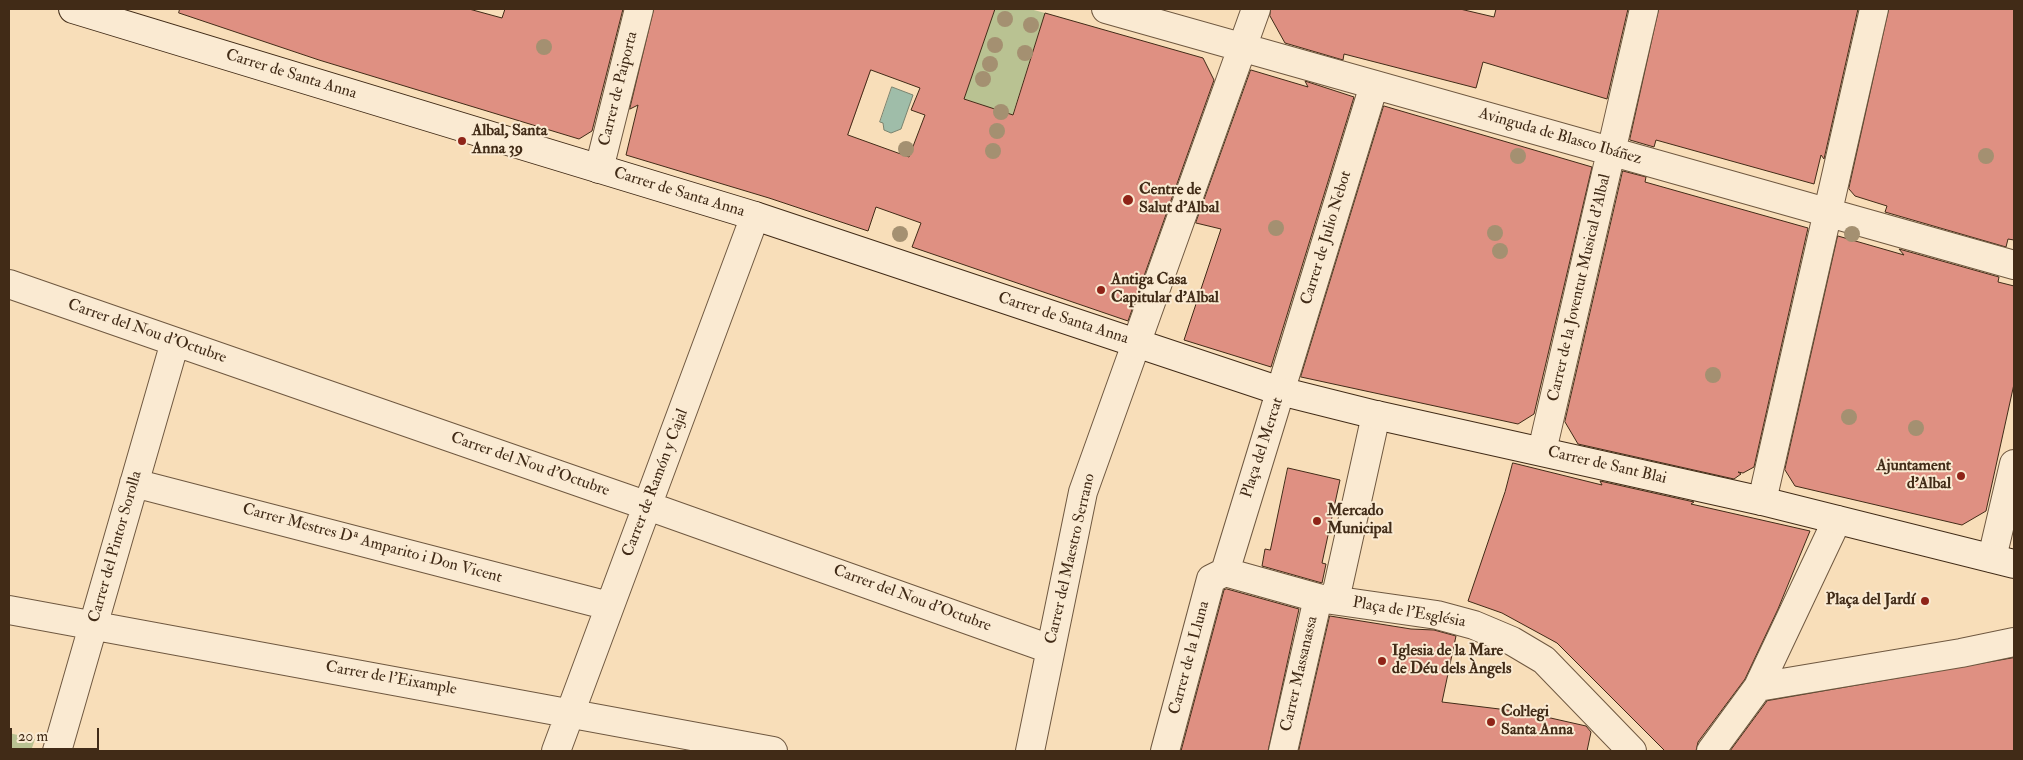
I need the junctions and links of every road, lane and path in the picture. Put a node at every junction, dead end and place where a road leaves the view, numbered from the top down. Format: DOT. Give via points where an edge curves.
graph roads {
  1 [pos="73,9"];
  2 [pos="639,9"];
  3 [pos="1106,9"];
  4 [pos="1256,9"];
  5 [pos="1644,9"];
  6 [pos="1874,9"];
  7 [pos="1242,48"];
  8 [pos="1374,85"];
  9 [pos="1611,150"];
  10 [pos="599,169"];
  11 [pos="1827,213"];
  12 [pos="755,216"];
  13 [pos="2014,265"];
  14 [pos="9,284"];
  15 [pos="176,342"];
  16 [pos="1137,344"];
  17 [pos="1280,391"];
  18 [pos="1376,415"];
  19 [pos="1542,451"];
  20 [pos="2014,464"];
  21 [pos="134,482"];
  22 [pos="1762,501"];
  23 [pos="648,506"];
  24 [pos="1837,520"];
  25 [pos="2003,561"];
  26 [pos="1225,572"];
  27 [pos="1327,599"];
  28 [pos="609,606"];
  29 [pos="9,610"];
  30 [pos="93,624"];
  31 [pos="2014,642"];
  32 [pos="1050,648"];
  33 [pos="1758,687"];
  34 [pos="571,713"];
  35 [pos="56,751"];
  36 [pos="556,751"];
  37 [pos="773,751"];
  38 [pos="1030,751"];
  39 [pos="1165,751"];
  40 [pos="1283,751"];
  41 [pos="1632,751"];
  42 [pos="1711,751"];
  1 -- 10 [label="street, Carrer de Santa Anna"];
  2 -- 10 [label="street, Carrer de Paiporta"];
  3 -- 7 [label="street, Avinguda de Blasco Ibáñez"];
  4 -- 7 [label="street, Carrer del Maestro Serrano"];
  5 -- 9 [label="street, Carrer de la Joventut Musical d'Albal"];
  6 -- 11 [label="street"];
  7 -- 8 [label="street, Avinguda de Blasco Ibáñez"];
  7 -- 16 [label="street, Carrer del Maestro Serrano"];
  8 -- 9 [label="street, Avinguda de Blasco Ibáñez"];
  8 -- 17 [label="street, Carrer de Julio Nebot"];
  9 -- 11 [label="street, Avinguda de Blasco Ibáñez"];
  9 -- 19 [label="street, Carrer de la Joventut Musical d'Albal"];
  10 -- 12 [label="street, Carrer de Santa Anna"];
  11 -- 13 [label="street, Avinguda de Blasco Ibáñez"];
  11 -- 22 [label="street"];
  12 -- 16 [label="street, Carrer de Santa Anna"];
  12 -- 23 [label="street, Carrer de Ramón y Cajal"];
  14 -- 15 [label="street, Carrer del Nou d'Octubre"];
  15 -- 21 [label="street, Carrer del Pintor Sorolla"];
  15 -- 23 [label="street, Carrer del Nou d'Octubre"];
  16 -- 17 [label="street, Carrer de Santa Anna"];
  16 -- 32 [label="street, Carrer del Maestro Serrano" via="1083,492"];
  17 -- 18 [label="street, Plaça del Mercat"];
  17 -- 26 [label="street, Plaça del Mercat"];
  18 -- 19 [label="street, Carrer de Sant Blai"];
  18 -- 27 [label="street"];
  19 -- 22 [label="street, Carrer de Sant Blai"];
  20 -- 25 [label="street"];
  21 -- 28 [label="street, Carrer Mestres Dª Amparito i Don Vicent"];
  21 -- 30 [label="street, Carrer del Pintor Sorolla"];
  22 -- 24 [label="street, Carrer de Sant Blai"];
  23 -- 28 [label="street, Carrer de Ramón y Cajal"];
  23 -- 32 [label="street, Carrer del Nou d'Octubre"];
  24 -- 25 [label="street"];
  24 -- 33 [label="street"];
  26 -- 27 [label="street"];
  26 -- 39 [label="street, Carrer de la Lluna" via="1212,580"];
  27 -- 40 [label="street, Carrer Massanassa"];
  27 -- 41 [label="street, Plaça de l'Església" via="1438,615 1474,624 1512,641 1544,660"];
  28 -- 34 [label="street, Carrer de Ramón y Cajal"];
  29 -- 30 [label="street, Carrer de l'Eixample"];
  30 -- 34 [label="street, Carrer de l'Eixample"];
  30 -- 35 [label="street, Carrer del Pintor Sorolla"];
  31 -- 33 [label="street"];
  32 -- 38 [label="street, Carrer del Maestro Serrano"];
  33 -- 42 [label="street"];
  34 -- 36 [label="street, Carrer de Ramón y Cajal"];
  34 -- 37 [label="street, Carrer de l'Eixample"];
}
